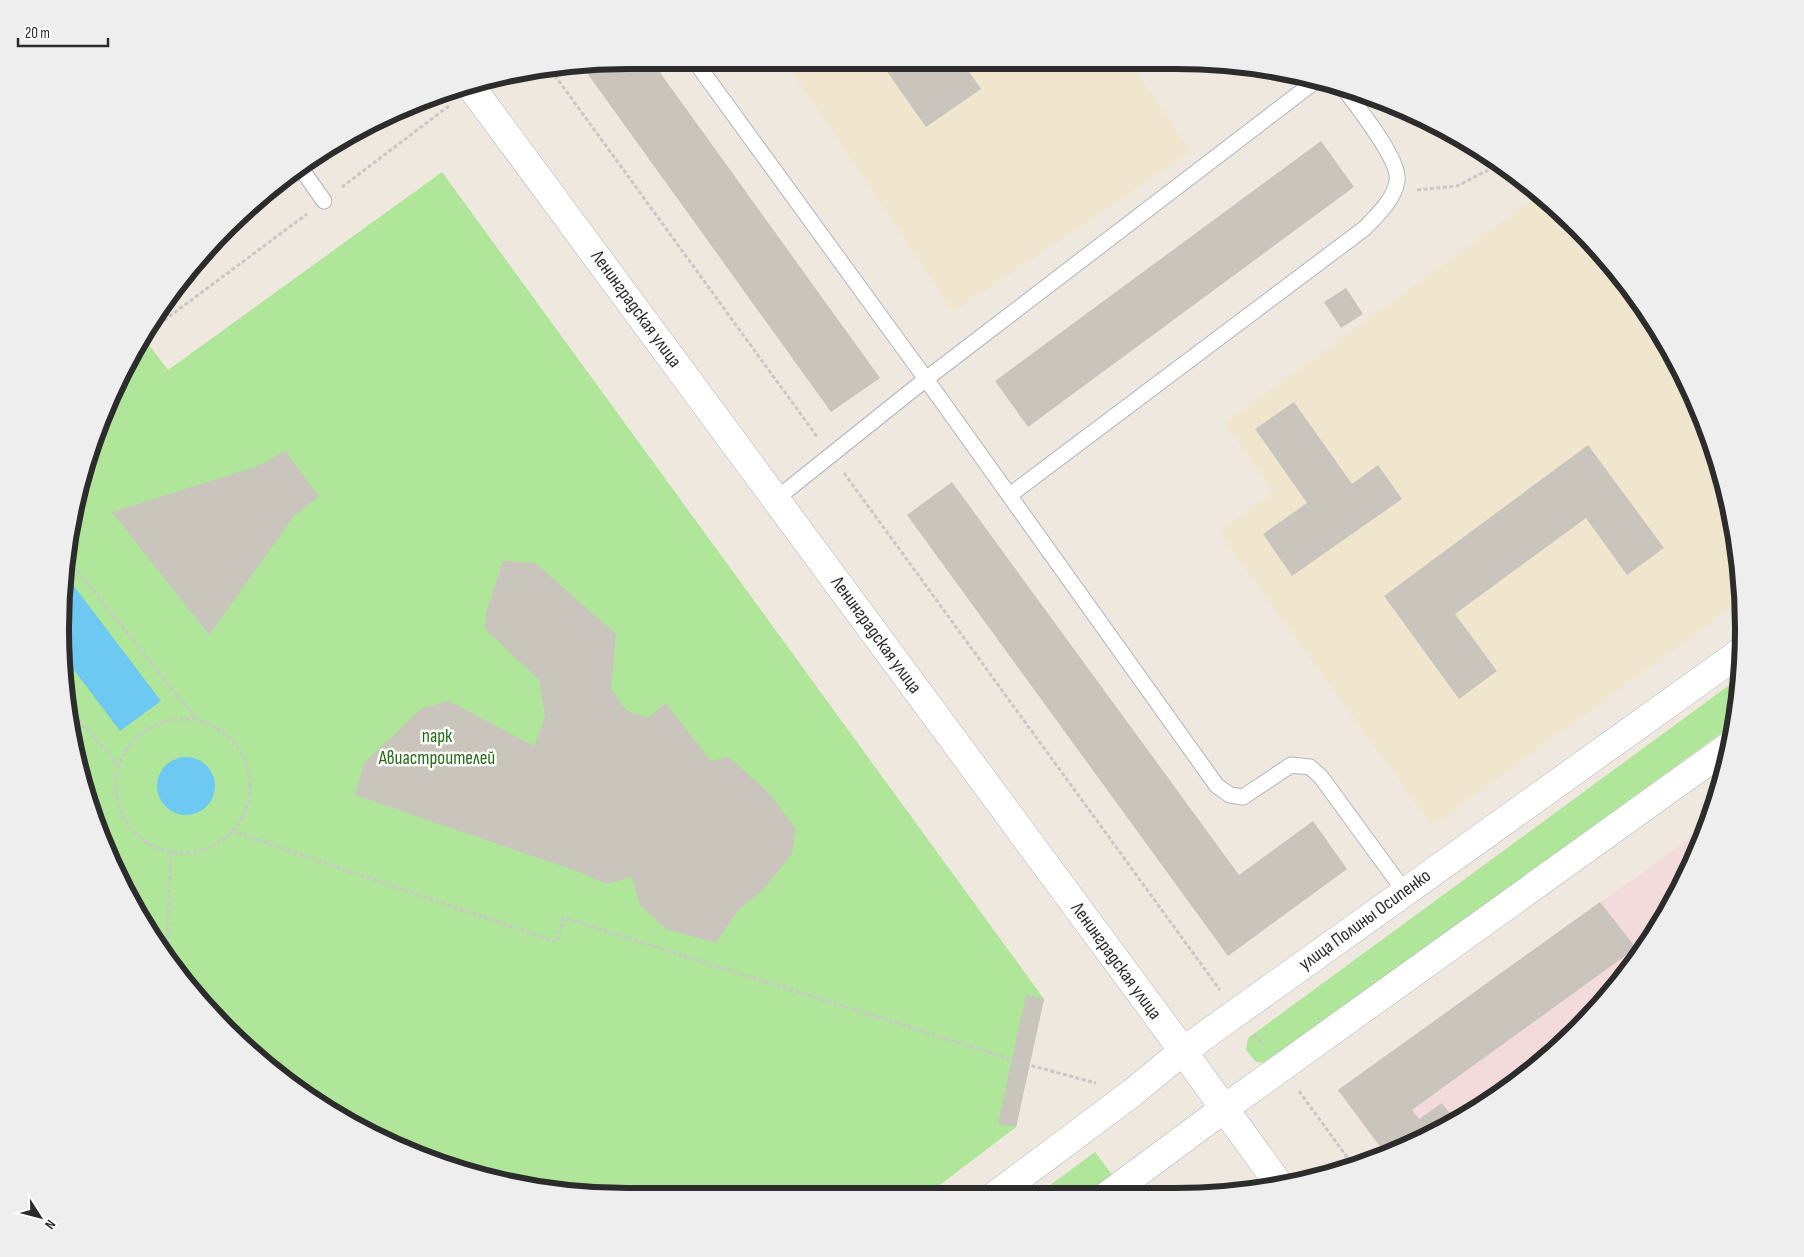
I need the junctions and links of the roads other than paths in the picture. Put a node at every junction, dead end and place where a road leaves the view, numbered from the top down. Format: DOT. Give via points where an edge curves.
graph roads {
  1 [pos="701,69"];
  2 [pos="1309,86"];
  3 [pos="480,89"];
  4 [pos="1349,96"];
  5 [pos="304,173"];
  6 [pos="324,201"];
  7 [pos="926,379"];
  8 [pos="1010,495"];
  9 [pos="776,499"];
  10 [pos="1734,657"];
  11 [pos="1721,752"];
  12 [pos="1405,892"];
  13 [pos="1183,1051"];
  14 [pos="1225,1108"];
  15 [pos="1275,1179"];
  16 [pos="1005,1188"];
  17 [pos="1117,1188"];
  1 -- 7 [label="lane"];
  2 -- 7 [label="lane"];
  3 -- 9 [label="street, Ленинградская улица"];
  4 -- 8 [label="lane" via="1390,154 1398,180 1388,202 1365,228"];
  5 -- 6 [label="lane"];
  7 -- 8 [label="lane"];
  7 -- 9 [label="lane"];
  8 -- 12 [label="lane" via="1217,786 1230,795 1243,797 1291,765 1310,767 1321,777"];
  9 -- 13 [label="street, Ленинградская улица"];
  10 -- 12 [label="street, улица Полины Осипенко"];
  11 -- 14 [label="street"];
  12 -- 13 [label="street, улица Полины Осипенко"];
  13 -- 14 [label="street, Ленинградская улица"];
  13 -- 16 [label="street, улица Полины Осипенко"];
  14 -- 15 [label="street, Ленинградская улица"];
  14 -- 17 [label="street"];
}
